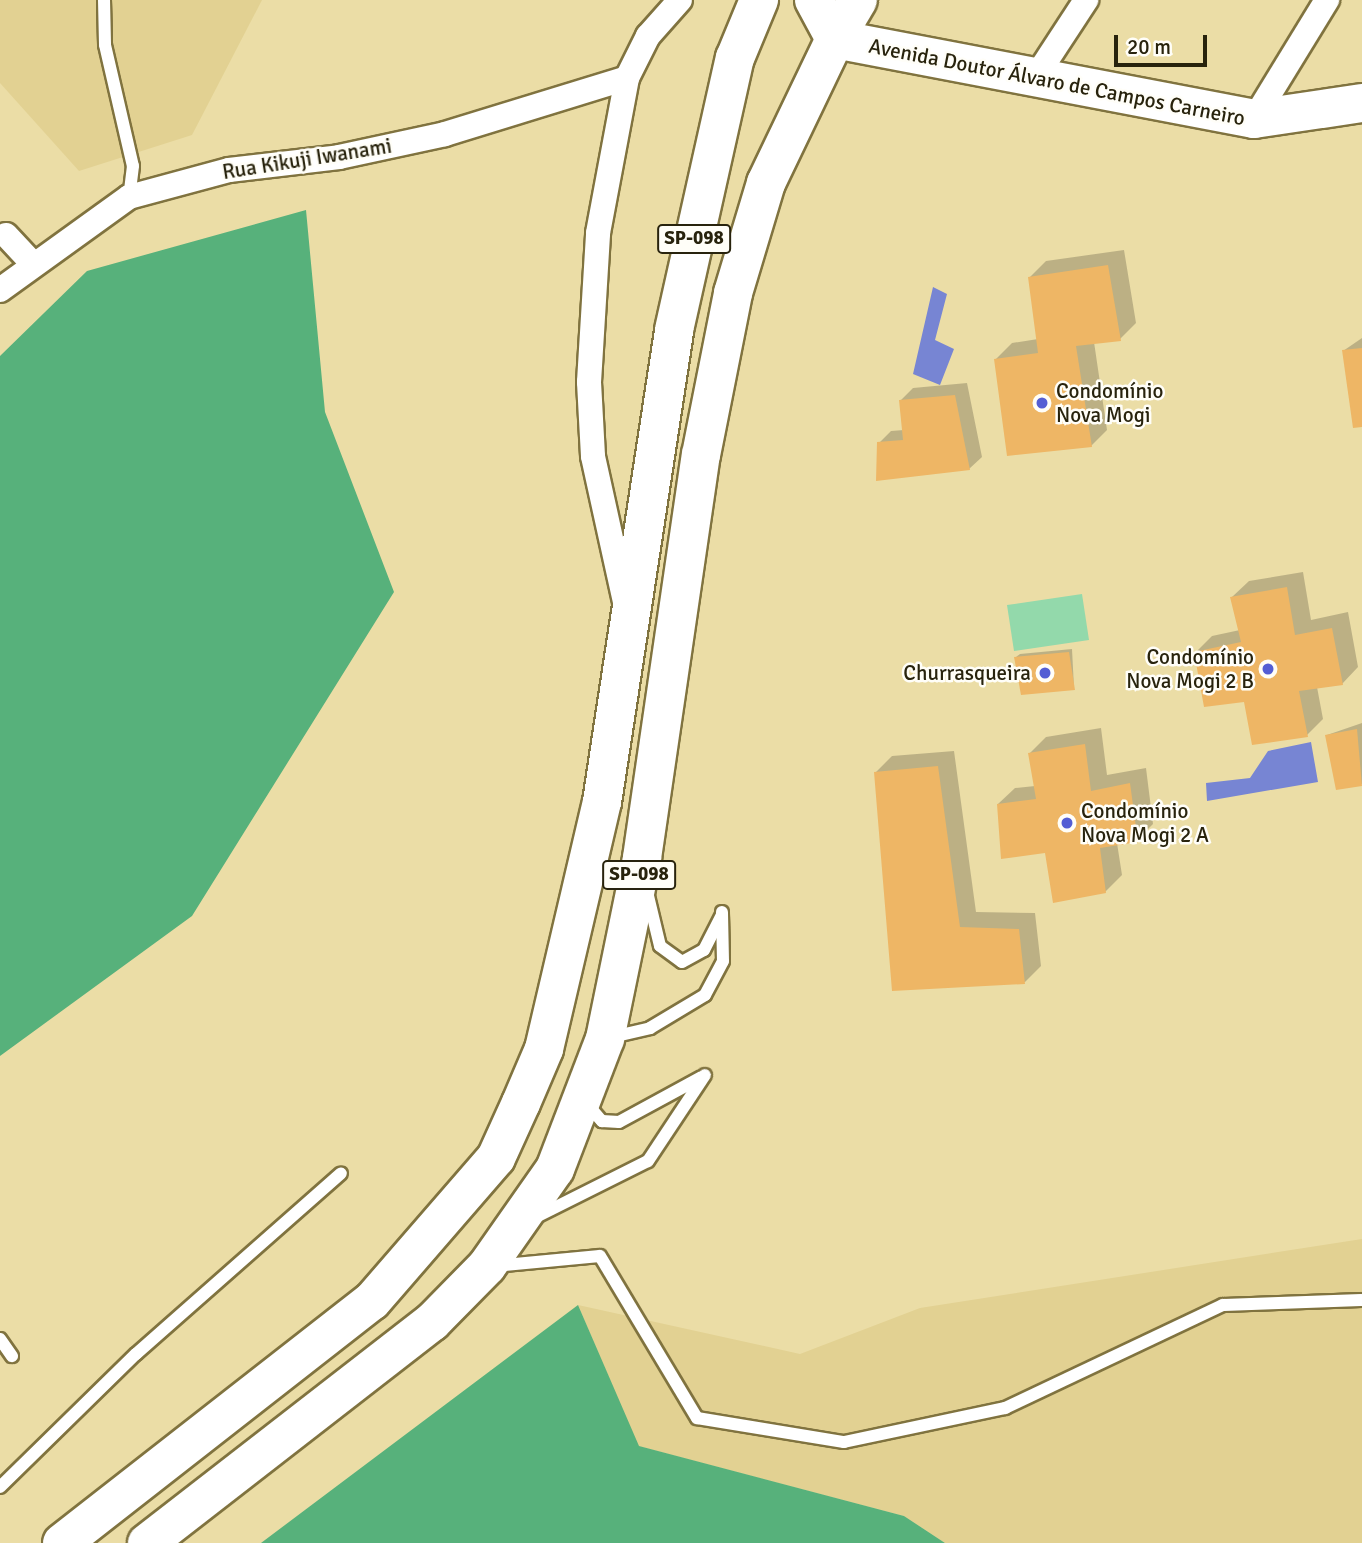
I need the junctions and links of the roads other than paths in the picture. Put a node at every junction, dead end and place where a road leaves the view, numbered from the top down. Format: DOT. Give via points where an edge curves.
graph roads {
  1 [pos="104,0"];
  2 [pos="680,0"];
  3 [pos="759,0"];
  4 [pos="814,0"];
  5 [pos="858,0"];
  6 [pos="1086,0"];
  7 [pos="1327,0"];
  8 [pos="835,39"];
  9 [pos="1037,75"];
  10 [pos="627,78"];
  11 [pos="1362,103"];
  12 [pos="1254,119"];
  13 [pos="129,197"];
  14 [pos="6,234"];
  15 [pos="32,263"];
  16 [pos="0,290"];
  17 [pos="628,612"];
  18 [pos="642,858"];
  19 [pos="605,1039"];
  20 [pos="585,1099"];
  21 [pos="341,1173"];
  22 [pos="520,1224"];
  23 [pos="487,1266"];
  24 [pos="1362,1300"];
  25 [pos="0,1339"];
  26 [pos="12,1356"];
  27 [pos="0,1488"];
  28 [pos="62,1543"];
  29 [pos="147,1543"];
  1 -- 13 [label="lane" via="105,45 133,166"];
  2 -- 10 [label="street" via="648,36"];
  3 -- 17 [label="main road, SP-098" via="735,58 674,330"];
  4 -- 8 [label="main road"];
  5 -- 8 [label="main road, SP-098"];
  6 -- 9 [label="street"];
  7 -- 12 [label="street"];
  8 -- 9 [label="main road, Avenida Doutor Álvaro de Campos Carneiro"];
  8 -- 18 [label="main road, SP-098" via="766,183 733,293 701,455"];
  9 -- 12 [label="main road, Avenida Doutor Álvaro de Campos Carneiro"];
  10 -- 13 [label="street, Rua Kikuji Iwanami" via="445,134 339,158 229,170"];
  10 -- 17 [label="street" via="601,209 589,382 593,456"];
  11 -- 12 [label="main road, Avenida Doutor Álvaro de Campos Carneiro"];
  13 -- 15 [label="street, Rua Kikuji Iwanami"];
  14 -- 15 [label="street"];
  15 -- 16 [label="street, Rua Kikuji Iwanami"];
  17 -- 28 [label="main road, SP-098" via="602,802 547,1036 496,1158 372,1301"];
  18 -- 19 [label="main road, SP-098"];
  18 -- 19 [label="lane" via="660,946 682,962 694,959 722,912 723,961 705,995 677,1015"];
  19 -- 20 [label="main road, SP-098"];
  20 -- 22 [label="main road, SP-098" via="555,1169"];
  20 -- 22 [label="lane" via="602,1121 619,1122 705,1075 648,1161"];
  21 -- 27 [label="lane" via="136,1354"];
  22 -- 23 [label="main road, SP-098"];
  23 -- 24 [label="lane" via="544,1266 600,1256 697,1418 844,1442 1006,1408 1223,1305"];
  23 -- 29 [label="main road, SP-098" via="372,1374"];
  25 -- 26 [label="lane"];
}
